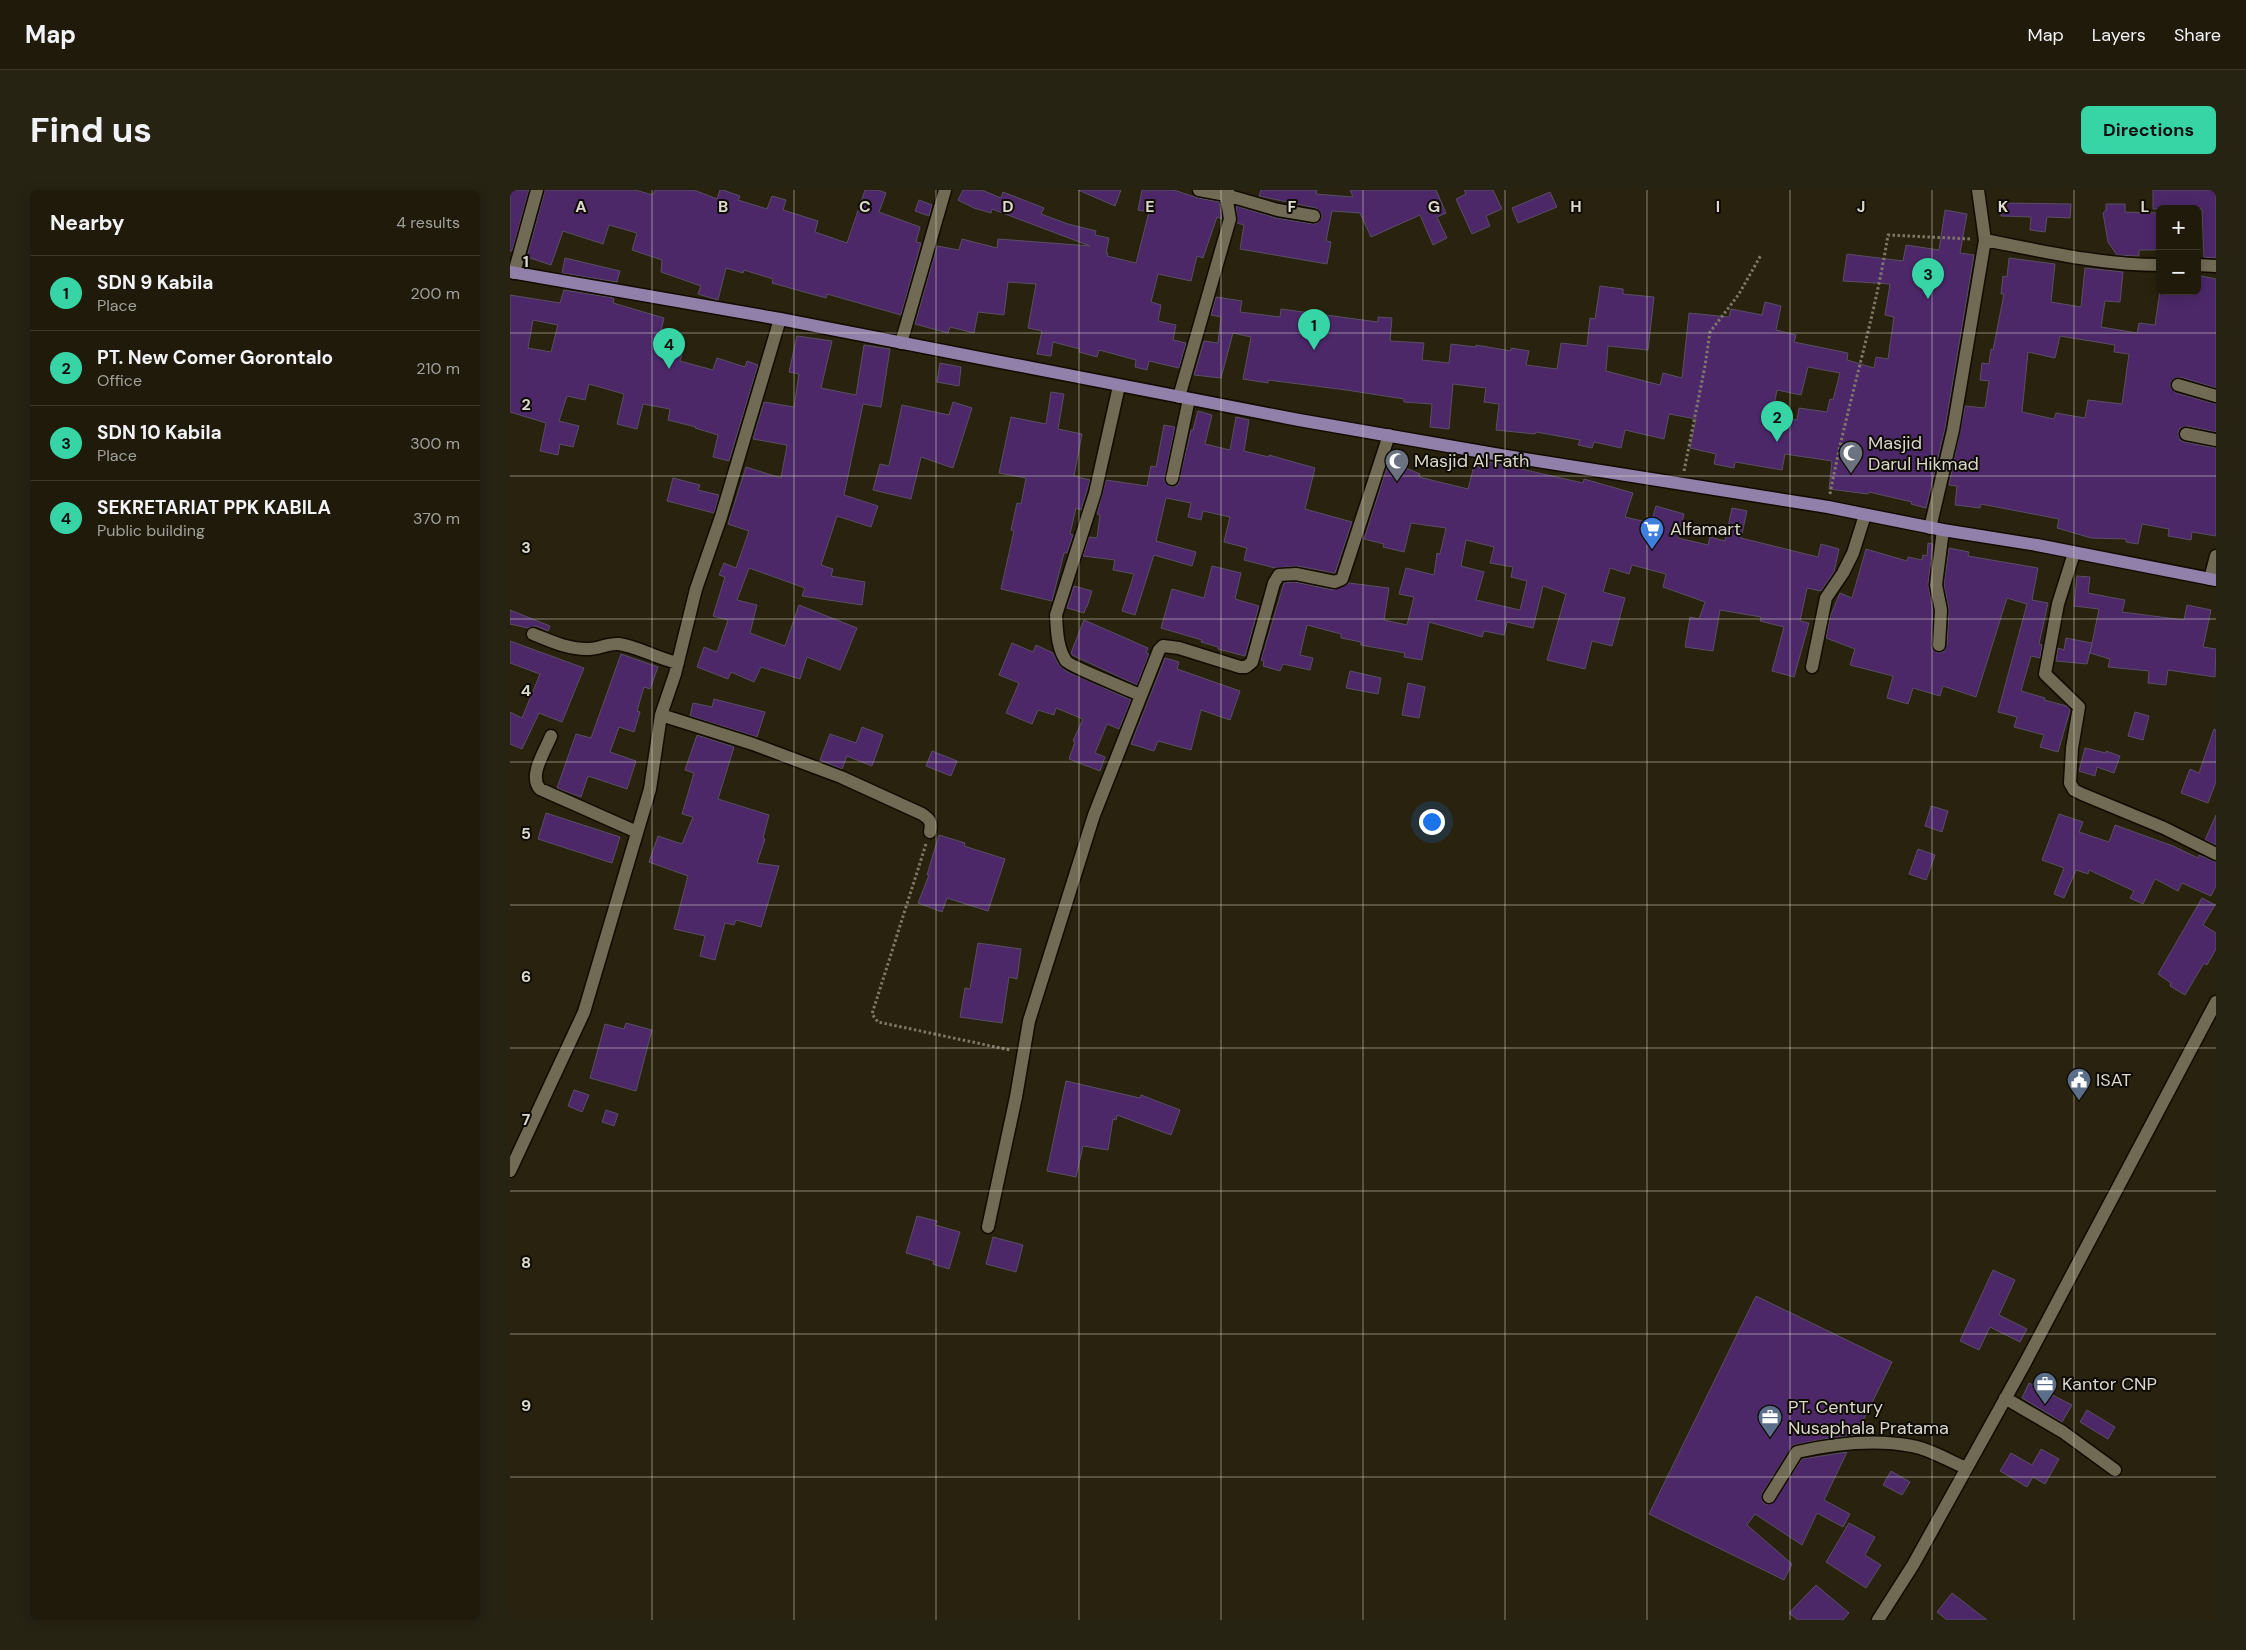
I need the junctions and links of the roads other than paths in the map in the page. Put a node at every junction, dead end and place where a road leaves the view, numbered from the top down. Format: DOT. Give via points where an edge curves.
graph roads {
  1 [pos="538,190"];
  2 [pos="945,190"];
  3 [pos="1199,190"];
  4 [pos="1978,190"];
  5 [pos="1227,192"];
  6 [pos="1314,216"];
  7 [pos="1985,240"];
  8 [pos="2156,266"];
  9 [pos="2201,266"];
  10 [pos="2216,266"];
  11 [pos="512,272"];
  12 [pos="780,319"];
  13 [pos="901,343"];
  14 [pos="1119,386"];
  15 [pos="2178,386"];
  16 [pos="2216,396"];
  17 [pos="1184,398"];
  18 [pos="2186,434"];
  19 [pos="1389,435"];
  20 [pos="2216,440"];
  21 [pos="1172,479"];
  22 [pos="1865,515"];
  23 [pos="1930,528"];
  24 [pos="1943,530"];
  25 [pos="2074,553"];
  26 [pos="2216,556"];
  27 [pos="2213,580"];
  28 [pos="533,634"];
  29 [pos="1939,644"];
  30 [pos="678,663"];
  31 [pos="1812,667"];
  32 [pos="1140,695"];
  33 [pos="661,716"];
  34 [pos="551,736"];
  35 [pos="637,832"];
  36 [pos="930,832"];
  37 [pos="2216,854"];
  38 [pos="2216,1002"];
  39 [pos="510,1171"];
  40 [pos="988,1227"];
  41 [pos="2005,1398"];
  42 [pos="1966,1468"];
  43 [pos="2115,1470"];
  44 [pos="1769,1497"];
  45 [pos="1878,1620"];
  1 -- 11 [label="street"];
  2 -- 13 [label="street"];
  3 -- 5 [label="street"];
  4 -- 7 [label="street"];
  5 -- 6 [label="street" via="1278,210"];
  5 -- 17 [label="street" via="1230,218"];
  7 -- 8 [label="street" via="2064,256"];
  7 -- 23 [label="street" via="1953,430"];
  9 -- 10 [label="street"];
  11 -- 12 [label="main road"];
  12 -- 13 [label="main road"];
  12 -- 30 [label="street" via="696,589"];
  13 -- 14 [label="main road"];
  14 -- 17 [label="main road"];
  14 -- 32 [label="street" via="1095,493 1056,616 1057,633 1060,648 1070,664"];
  15 -- 16 [label="street"];
  17 -- 19 [label="main road"];
  17 -- 21 [label="street"];
  18 -- 20 [label="street"];
  19 -- 22 [label="main road"];
  19 -- 32 [label="street" via="1342,579 1335,582 1296,574 1280,575 1274,583 1252,662 1246,668 1163,646"];
  22 -- 23 [label="main road"];
  22 -- 31 [label="street" via="1853,553 1826,598"];
  23 -- 24 [label="main road"];
  24 -- 25 [label="main road"];
  24 -- 29 [label="street" via="1936,585 1941,610"];
  25 -- 27 [label="main road"];
  25 -- 37 [label="street" via="2058,604 2045,674 2079,707 2070,783 2082,794"];
  26 -- 27 [label="street"];
  28 -- 30 [label="street" via="573,648 618,644"];
  30 -- 33 [label="street"];
  32 -- 40 [label="street" via="1094,815 1029,1020"];
  33 -- 35 [label="street" via="653,776"];
  33 -- 36 [label="street" via="753,744 841,777 929,818"];
  34 -- 35 [label="street" via="535,785"];
  35 -- 39 [label="street" via="584,1012"];
  38 -- 41 [label="street"];
  41 -- 42 [label="street"];
  41 -- 43 [label="street" via="2063,1432"];
  42 -- 44 [label="street" via="1913,1446 1829,1444 1797,1452"];
  42 -- 45 [label="street" via="1913,1565"];
}
